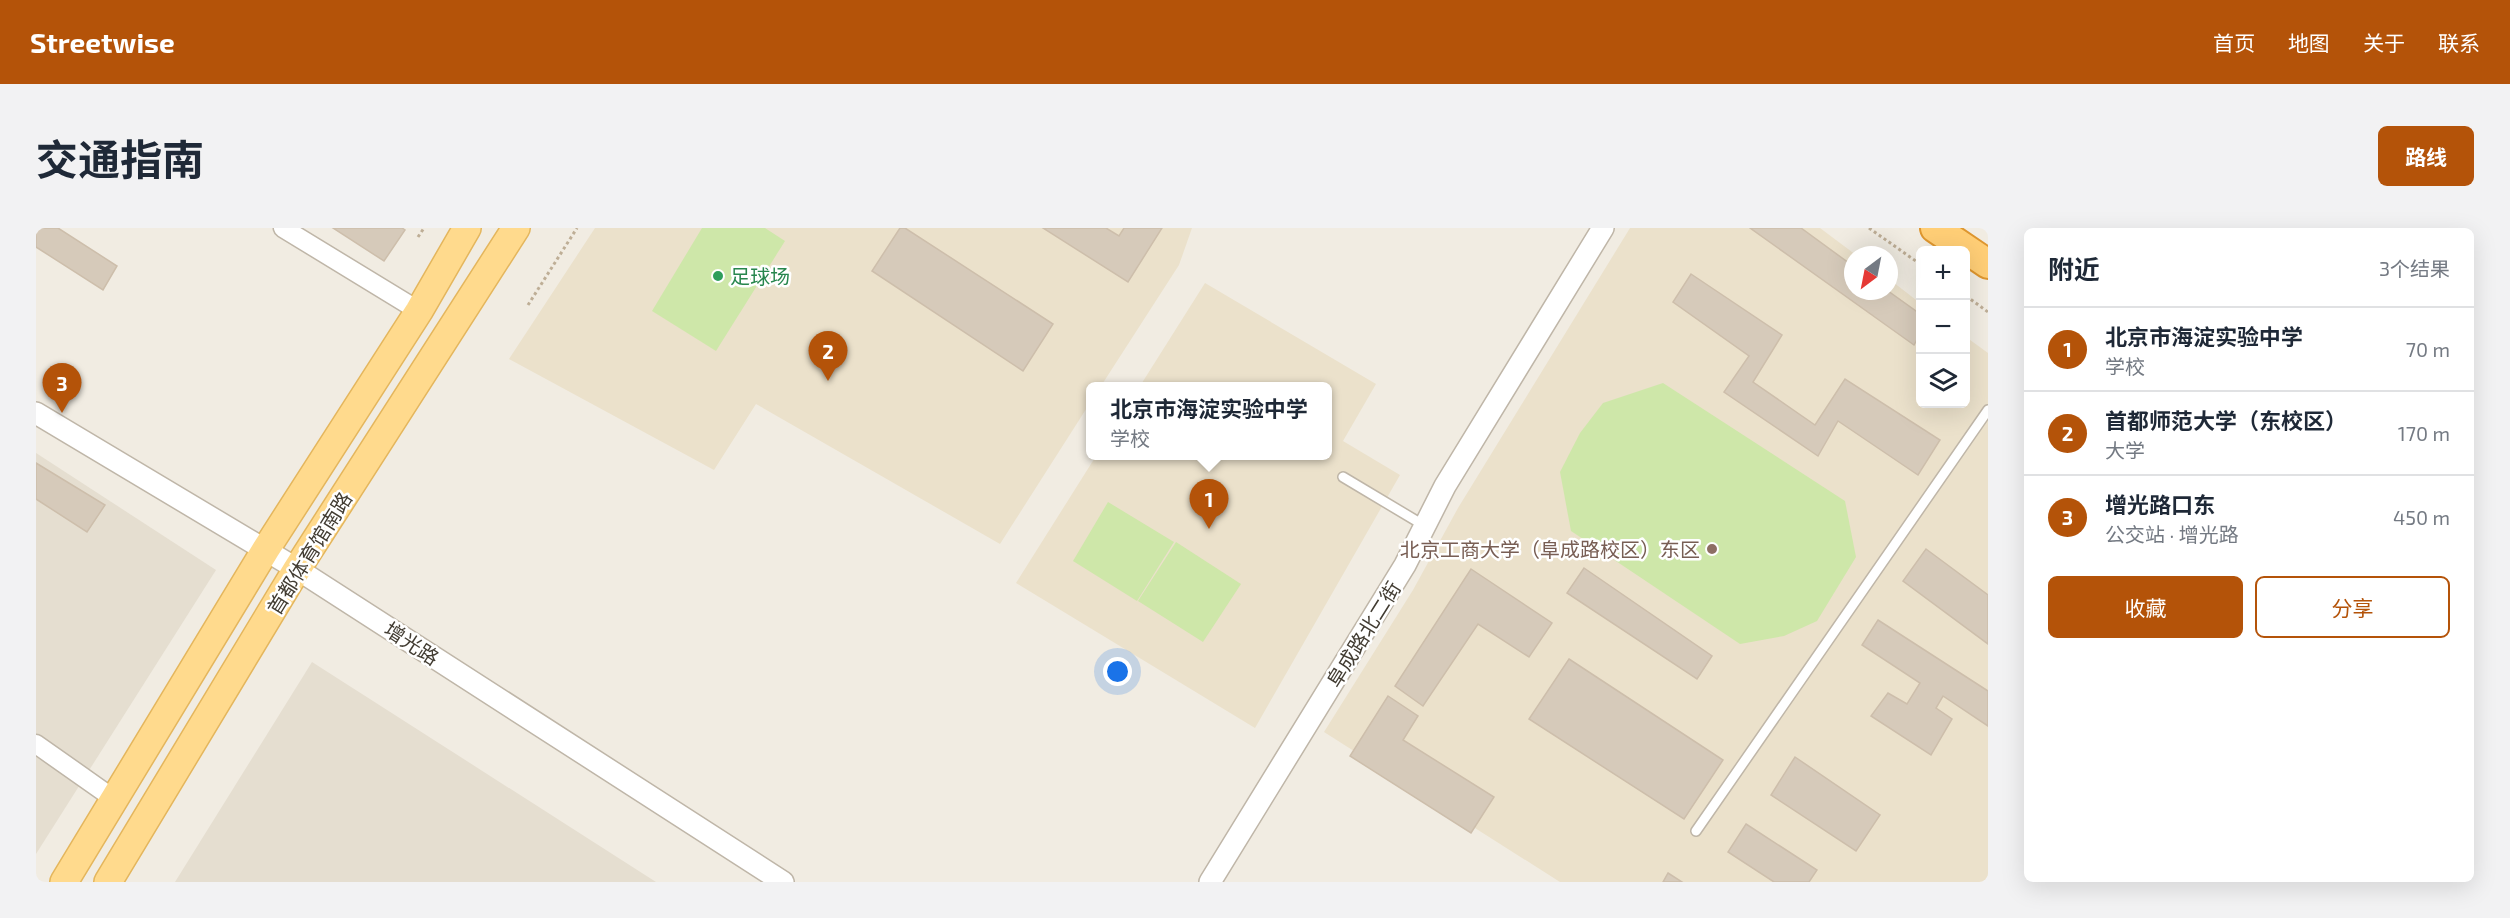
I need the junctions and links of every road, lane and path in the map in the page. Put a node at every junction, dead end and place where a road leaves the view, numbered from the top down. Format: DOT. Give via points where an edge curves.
graph roads {
  1 [pos="283,228"];
  2 [pos="424,228"];
  3 [pos="468,228"];
  4 [pos="516,228"];
  5 [pos="576,228"];
  6 [pos="1603,228"];
  7 [pos="1869,228"];
  8 [pos="1935,228"];
  9 [pos="418,237"];
  10 [pos="1916,261"];
  11 [pos="1988,264"];
  12 [pos="1970,299"];
  13 [pos="528,305"];
  14 [pos="418,310"];
  15 [pos="1988,312"];
  16 [pos="1988,410"];
  17 [pos="36,413"];
  18 [pos="1343,477"];
  19 [pos="1425,526"];
  20 [pos="266,549"];
  21 [pos="297,569"];
  22 [pos="36,744"];
  23 [pos="114,799"];
  24 [pos="1695,831"];
  25 [pos="64,882"];
  26 [pos="108,882"];
  27 [pos="783,882"];
  28 [pos="1210,882"];
  1 -- 14 [label="street"];
  2 -- 9 [label="path"];
  3 -- 14 [label="main road, 首都体育馆南路"];
  4 -- 21 [label="main road, 首都体育馆南路"];
  5 -- 13 [label="path"];
  6 -- 19 [label="street, 阜成路北二街" via="1445,486"];
  7 -- 10 [label="path"];
  8 -- 11 [label="highway"];
  12 -- 15 [label="path"];
  14 -- 20 [label="main road, 首都体育馆南路"];
  16 -- 24 [label="lane"];
  17 -- 20 [label="street, 增光路"];
  18 -- 19 [label="lane"];
  19 -- 28 [label="street, 阜成路北二街" via="1399,575"];
  20 -- 21 [label="street, 增光路"];
  20 -- 23 [label="main road, 首都体育馆南路"];
  21 -- 26 [label="main road, 首都体育馆南路"];
  21 -- 27 [label="street, 增光路"];
  22 -- 23 [label="street"];
  23 -- 25 [label="main road, 首都体育馆南路"];
}
